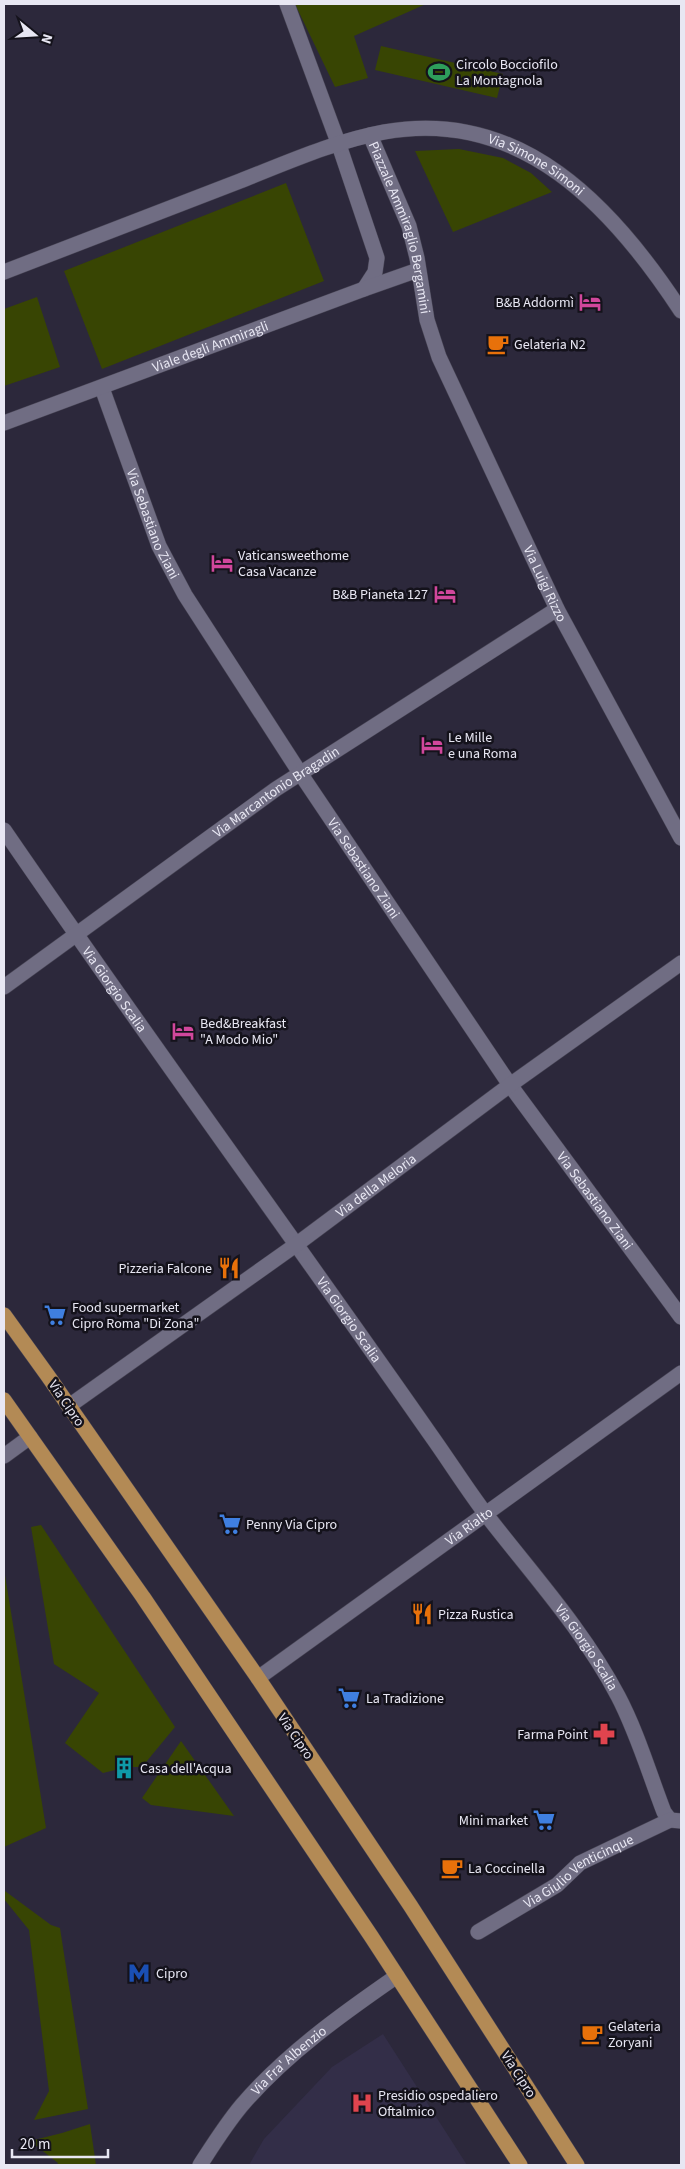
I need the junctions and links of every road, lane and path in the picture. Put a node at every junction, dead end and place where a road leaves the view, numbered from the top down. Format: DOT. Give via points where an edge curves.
graph roads {
  1 [pos="287,4"];
  2 [pos="370,136"];
  3 [pos="339,145"];
  4 [pos="418,270"];
  5 [pos="4,272"];
  6 [pos="364,289"];
  7 [pos="681,311"];
  8 [pos="427,320"];
  9 [pos="102,388"];
  10 [pos="4,423"];
  11 [pos="557,609"];
  12 [pos="300,773"];
  13 [pos="4,830"];
  14 [pos="681,838"];
  15 [pos="75,934"];
  16 [pos="681,963"];
  17 [pos="4,987"];
  18 [pos="510,1085"];
  19 [pos="296,1244"];
  20 [pos="4,1315"];
  21 [pos="681,1317"];
  22 [pos="681,1373"];
  23 [pos="4,1400"];
  24 [pos="68,1406"];
  25 [pos="30,1437"];
  26 [pos="4,1456"];
  27 [pos="487,1515"];
  28 [pos="258,1678"];
  29 [pos="675,1821"];
  30 [pos="478,1932"];
  31 [pos="398,1976"];
  32 [pos="200,2165"];
  33 [pos="520,2165"];
  34 [pos="577,2165"];
  1 -- 3 [label="street"];
  2 -- 3 [label="street, Via Simone Simoni"];
  2 -- 4 [label="street, Piazzale Ammiraglio Bergamini" via="409,226"];
  2 -- 7 [label="street, Via Simone Simoni" via="395,131 450,129 497,140 529,154 595,202"];
  3 -- 5 [label="street"];
  3 -- 6 [label="street" via="377,258 375,272"];
  4 -- 6 [label="street, Viale degli Ammiragli"];
  4 -- 8 [label="street, Piazzale Ammiraglio Bergamini"];
  6 -- 9 [label="street, Viale degli Ammiragli"];
  8 -- 11 [label="street, Via Luigi Rizzo" via="439,357"];
  9 -- 10 [label="street, Viale degli Ammiragli"];
  9 -- 12 [label="street, Via Sebastiano Ziani" via="159,546 185,595"];
  11 -- 12 [label="street, Via Marcantonio Bragadin"];
  11 -- 14 [label="street, Via Luigi Rizzo"];
  12 -- 15 [label="street, Via Marcantonio Bragadin"];
  12 -- 18 [label="street, Via Sebastiano Ziani"];
  13 -- 15 [label="street, Via Giorgio Scalia"];
  15 -- 17 [label="street, Via Marcantonio Bragadin"];
  15 -- 19 [label="street, Via Giorgio Scalia"];
  16 -- 18 [label="street, Via della Meloria"];
  18 -- 19 [label="street, Via della Meloria"];
  18 -- 21 [label="street, Via Sebastiano Ziani"];
  19 -- 24 [label="street, Via della Meloria"];
  19 -- 27 [label="street, Via Giorgio Scalia"];
  20 -- 24 [label="main road, Via Cipro"];
  22 -- 27 [label="street, Via Rialto"];
  23 -- 25 [label="main road"];
  24 -- 28 [label="main road, Via Cipro"];
  25 -- 26 [label="street"];
  25 -- 31 [label="main road" via="143,1596"];
  27 -- 28 [label="street, Via Rialto"];
  27 -- 29 [label="street, Via Giorgio Scalia" via="602,1668 625,1712 664,1812"];
  28 -- 34 [label="main road, Via Cipro" via="410,1905"];
  29 -- 30 [label="street, Via Giulio Venticinque" via="580,1863 557,1885"];
  31 -- 32 [label="street, Via Fra' Albenzio" via="313,2038 259,2087 228,2122"];
  31 -- 33 [label="main road"];
}
